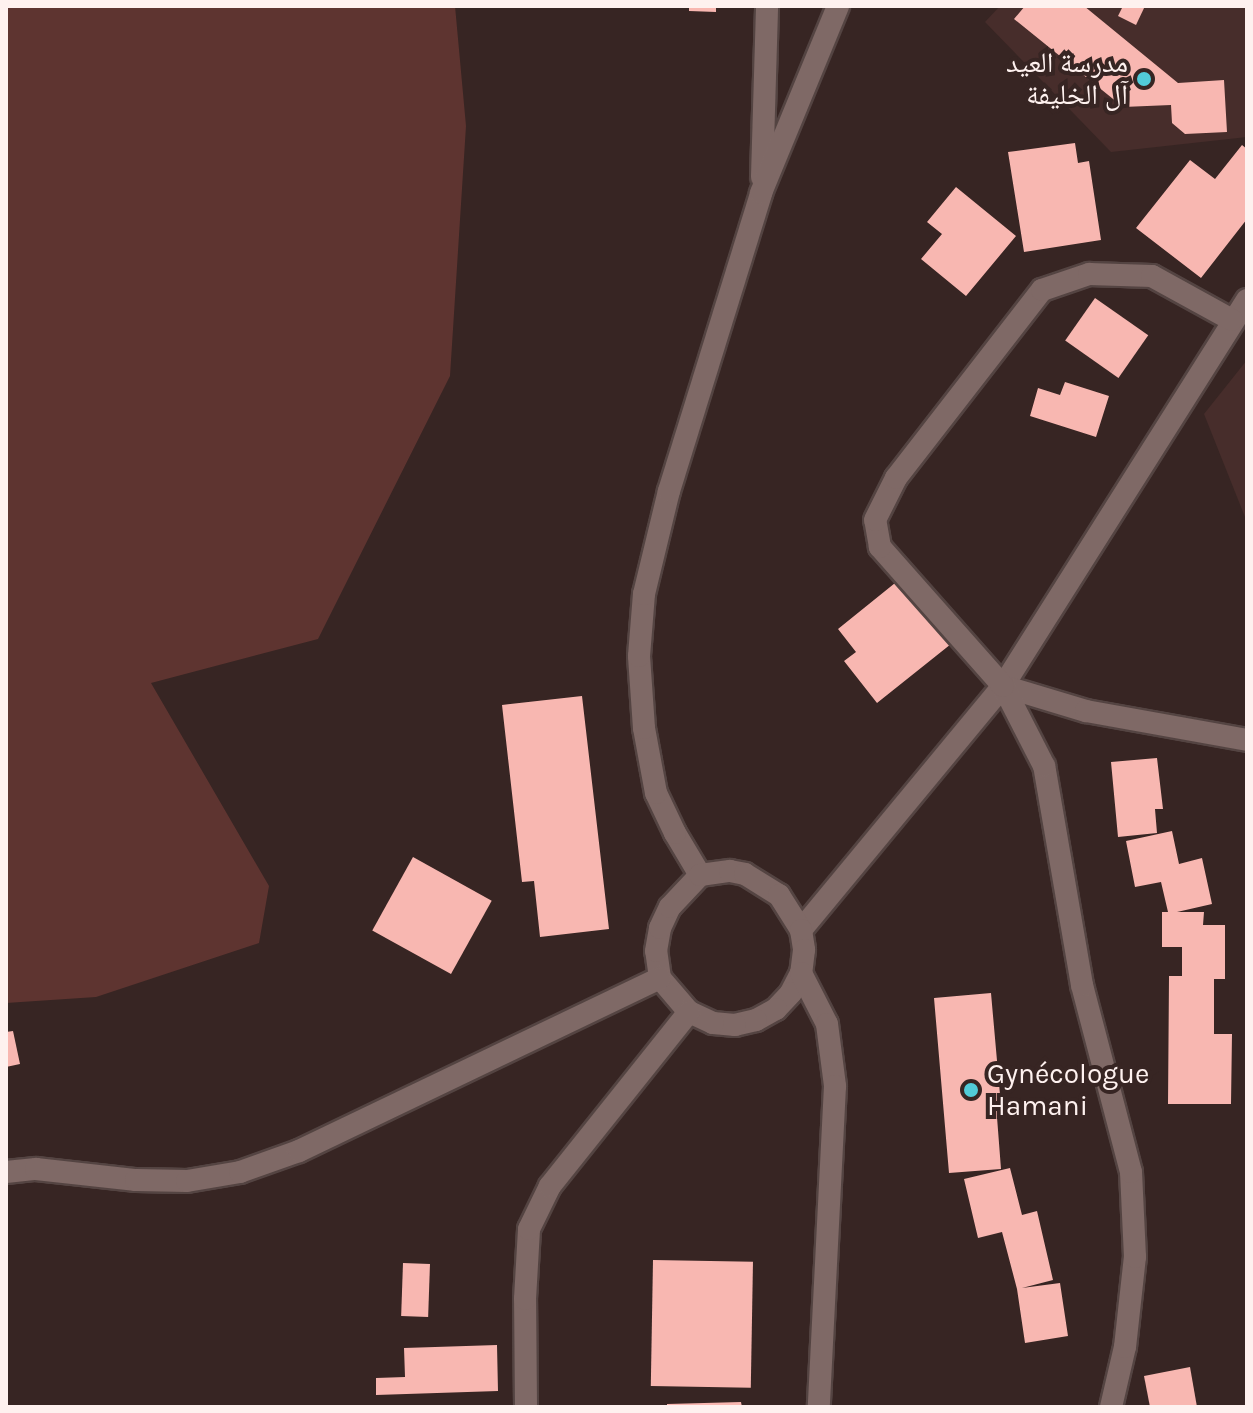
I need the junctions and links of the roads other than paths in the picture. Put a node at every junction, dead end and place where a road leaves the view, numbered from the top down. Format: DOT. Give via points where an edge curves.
graph roads {
  1 [pos="767,6"];
  2 [pos="838,6"];
  3 [pos="761,193"];
  4 [pos="1247,300"];
  5 [pos="1232,320"];
  6 [pos="1003,686"];
  7 [pos="1247,740"];
  8 [pos="700,875"];
  9 [pos="801,930"];
  10 [pos="801,973"];
  11 [pos="660,978"];
  12 [pos="689,1012"];
  13 [pos="6,1172"];
  14 [pos="526,1407"];
  15 [pos="819,1407"];
  16 [pos="1111,1407"];
  1 -- 3 [label="street"];
  2 -- 3 [label="street"];
  3 -- 8 [label="street" via="669,491 644,594 639,656 656,793"];
  4 -- 5 [label="street"];
  5 -- 6 [label="street"];
  5 -- 6 [label="street" via="1152,276 1089,274 1042,290 896,478 875,520 880,547"];
  6 -- 7 [label="street" via="1086,711"];
  6 -- 9 [label="street"];
  6 -- 16 [label="street" via="1044,766 1082,985 1131,1172 1135,1257 1125,1347"];
  8 -- 9 [label="street" via="745,874 779,895"];
  8 -- 11 [label="street" via="670,907 660,928"];
  9 -- 10 [label="street"];
  10 -- 12 [label="street" via="776,1009 756,1020 713,1023"];
  10 -- 15 [label="street" via="827,1024 835,1086"];
  11 -- 12 [label="street"];
  11 -- 13 [label="street" via="299,1151 240,1172 187,1181 36,1169"];
  12 -- 14 [label="street" via="550,1186 529,1229"];
}
